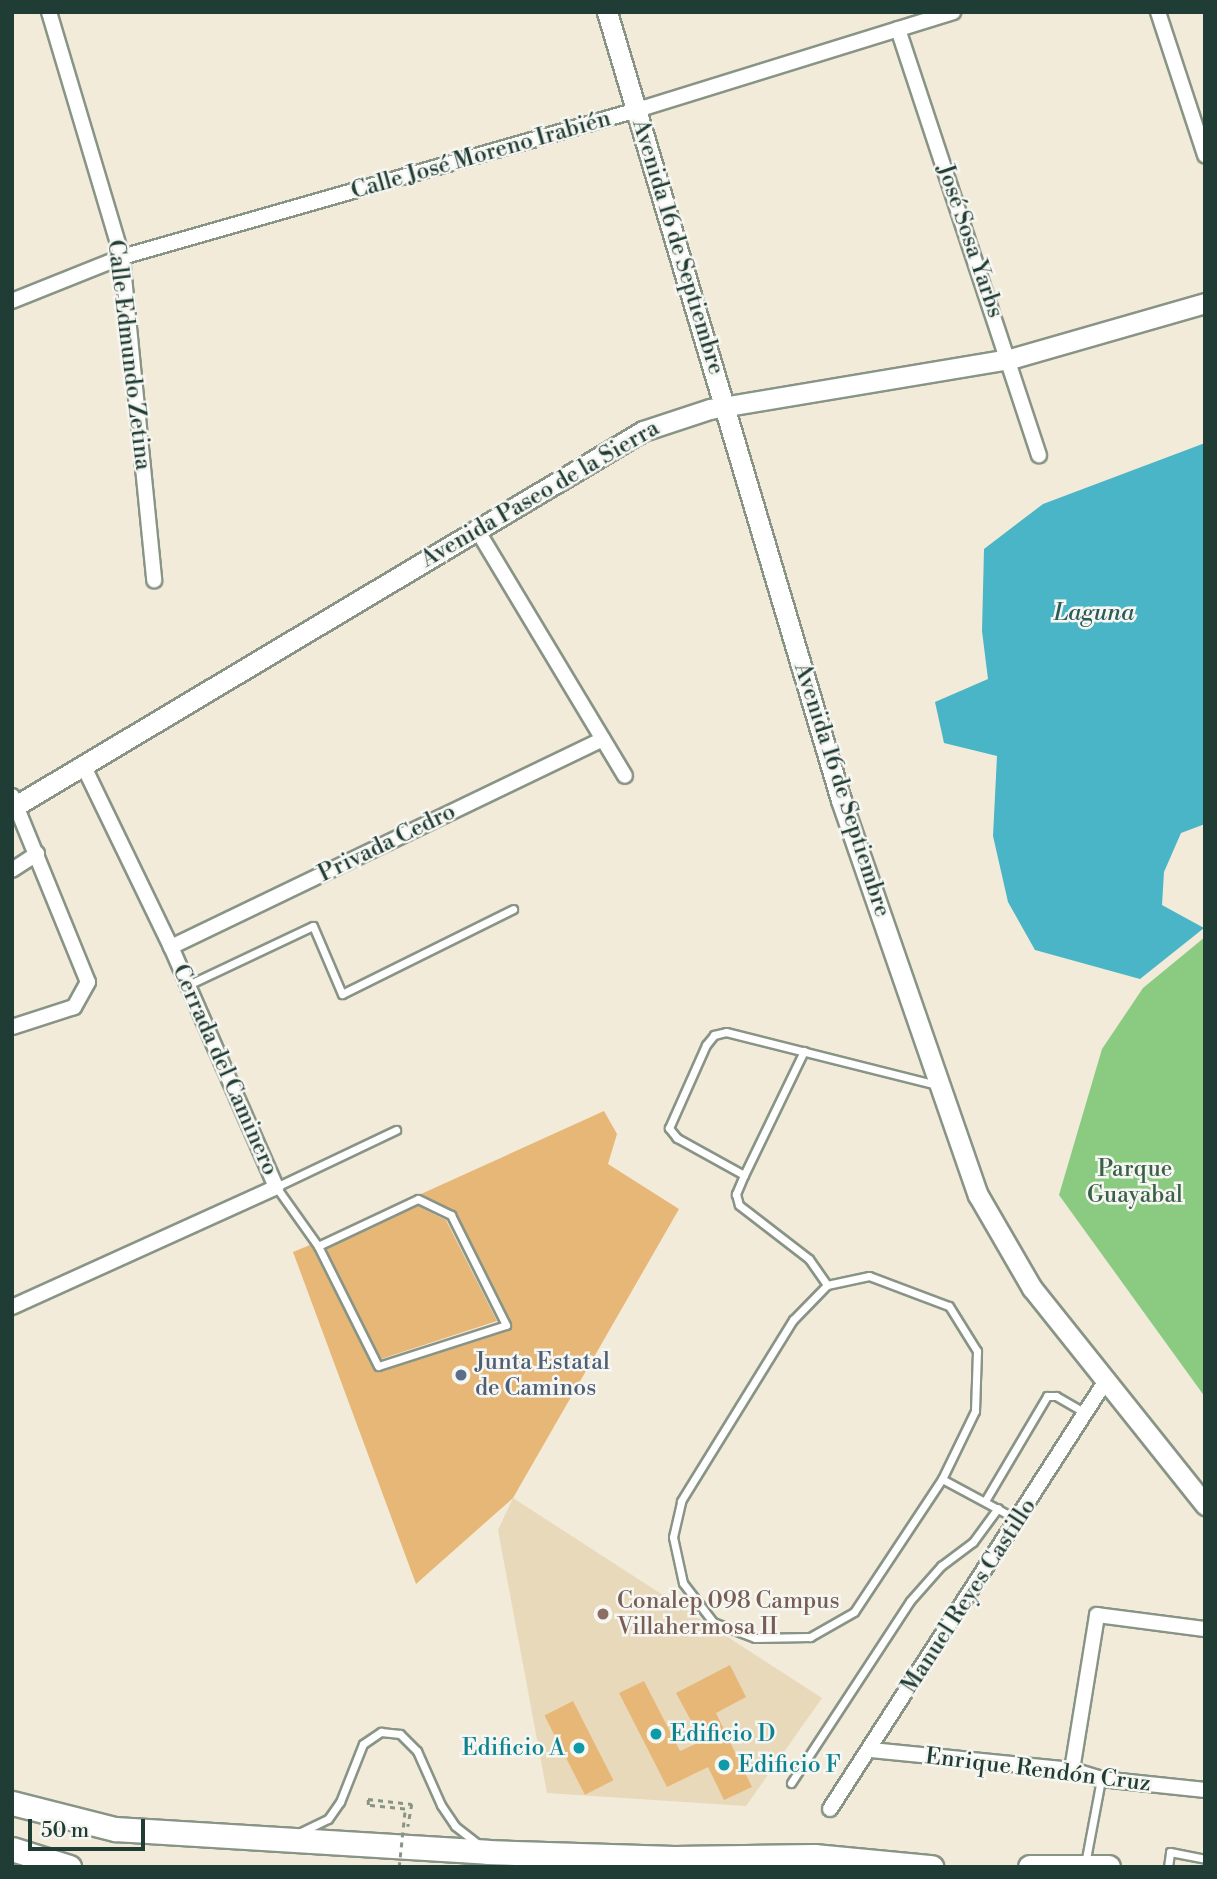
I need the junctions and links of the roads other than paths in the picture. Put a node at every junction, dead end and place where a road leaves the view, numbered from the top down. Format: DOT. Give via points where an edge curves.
graph roads {
  1 [pos="49,12"];
  2 [pos="607,12"];
  3 [pos="953,12"];
  4 [pos="1158,12"];
  5 [pos="898,29"];
  6 [pos="637,110"];
  7 [pos="1205,155"];
  8 [pos="121,257"];
  9 [pos="12,301"];
  10 [pos="1205,303"];
  11 [pos="1010,359"];
  12 [pos="726,407"];
  13 [pos="1039,455"];
  14 [pos="476,527"];
  15 [pos="154,580"];
  16 [pos="603,739"];
  17 [pos="84,767"];
  18 [pos="625,776"];
  19 [pos="14,802"];
  20 [pos="37,854"];
  21 [pos="12,870"];
  22 [pos="513,909"];
  23 [pos="172,947"];
  24 [pos="188,985"];
  25 [pos="12,1027"];
  26 [pos="804,1051"];
  27 [pos="941,1087"];
  28 [pos="396,1130"];
  29 [pos="744,1175"];
  30 [pos="276,1187"];
  31 [pos="318,1245"];
  32 [pos="827,1286"];
  33 [pos="12,1307"];
  34 [pos="1105,1382"];
  35 [pos="1085,1413"];
  36 [pos="942,1479"];
  37 [pos="985,1501"];
  38 [pos="1205,1505"];
  39 [pos="998,1508"];
  40 [pos="1018,1520"];
  41 [pos="1205,1629"];
  42 [pos="871,1750"];
  43 [pos="1072,1770"];
  44 [pos="1101,1779"];
  45 [pos="791,1783"];
  46 [pos="1205,1790"];
  47 [pos="12,1804"];
  48 [pos="830,1809"];
  49 [pos="287,1839"];
  50 [pos="12,1849"];
  51 [pos="487,1852"];
  52 [pos="401,1857"];
  53 [pos="674,1858"];
  54 [pos="1205,1859"];
  55 [pos="1097,1865"];
  56 [pos="69,1867"];
  57 [pos="757,1867"];
  58 [pos="931,1867"];
  59 [pos="1030,1867"];
  60 [pos="1168,1867"];
  1 -- 8 [label="street, Calle Edmundo Zetina"];
  2 -- 6 [label="main road, Avenida 16 de Septiembre"];
  3 -- 5 [label="street, Calle José Moreno Irabién"];
  4 -- 7 [label="street"];
  5 -- 6 [label="street, Calle José Moreno Irabién"];
  5 -- 11 [label="street, José Sosa Yarbs"];
  6 -- 8 [label="street, Calle José Moreno Irabién"];
  6 -- 12 [label="main road, Avenida 16 de Septiembre"];
  8 -- 9 [label="street, Calle José Moreno Irabién"];
  8 -- 15 [label="street, Calle Edmundo Zetina"];
  10 -- 11 [label="main road, Avenida Paseo de la Sierra"];
  11 -- 12 [label="main road, Avenida Paseo de la Sierra"];
  11 -- 13 [label="street, José Sosa Yarbs"];
  12 -- 14 [label="main road, Avenida Paseo de la Sierra" via="643,430"];
  12 -- 27 [label="main road, Avenida 16 de Septiembre" via="841,800"];
  14 -- 16 [label="street"];
  14 -- 17 [label="main road, Avenida Paseo de la Sierra"];
  16 -- 18 [label="street"];
  16 -- 23 [label="street, Privada Cedro"];
  17 -- 19 [label="main road, Avenida Paseo de la Sierra"];
  17 -- 23 [label="street, Cerrada del Caminero"];
  19 -- 20 [label="street"];
  20 -- 21 [label="street"];
  20 -- 25 [label="street" via="88,982 74,1007"];
  22 -- 24 [label="lane" via="342,994 313,926"];
  23 -- 24 [label="street, Cerrada del Caminero"];
  24 -- 30 [label="street, Cerrada del Caminero"];
  26 -- 27 [label="lane"];
  26 -- 29 [label="lane"];
  26 -- 29 [label="lane" via="726,1032 714,1035 706,1045 669,1128 677,1138"];
  27 -- 34 [label="main road, Avenida 16 de Septiembre" via="978,1195 1032,1288"];
  28 -- 30 [label="lane"];
  29 -- 32 [label="lane" via="736,1194 739,1205 809,1259"];
  30 -- 31 [label="lane, Cerrada del Caminero"];
  30 -- 33 [label="street"];
  31 -- 31 [label="lane, Cerrada del Caminero" via="418,1199 451,1214 506,1325 378,1366"];
  32 -- 36 [label="lane" via="869,1276 949,1306 977,1351 975,1411"];
  32 -- 36 [label="lane" via="793,1320 681,1502 673,1537 683,1583 713,1622 755,1638 810,1637 853,1612"];
  34 -- 35 [label="street, Manuel Reyes Castillo"];
  34 -- 38 [label="main road, Avenida 16 de Septiembre"];
  35 -- 37 [label="lane" via="1056,1396 1047,1396"];
  35 -- 40 [label="street, Manuel Reyes Castillo"];
  36 -- 37 [label="lane"];
  37 -- 39 [label="lane"];
  39 -- 40 [label="lane"];
  39 -- 45 [label="lane" via="973,1542 941,1566 910,1601"];
  40 -- 42 [label="street, Manuel Reyes Castillo"];
  41 -- 43 [label="street" via="1097,1615"];
  42 -- 43 [label="street, Enrique Rendón Cruz"];
  42 -- 48 [label="street, Manuel Reyes Castillo"];
  43 -- 44 [label="street, Enrique Rendón Cruz"];
  44 -- 46 [label="street, Enrique Rendón Cruz"];
  44 -- 55 [label="lane"];
  47 -- 49 [label="main road" via="115,1829"];
  49 -- 51 [label="lane" via="328,1819 340,1802 363,1744 382,1732 400,1734 417,1751 455,1826"];
  49 -- 52 [label="main road"];
  50 -- 56 [label="main road"];
  51 -- 52 [label="main road"];
  51 -- 53 [label="main road"];
  53 -- 57 [label="main road"];
  53 -- 58 [label="main road" via="814,1856"];
  54 -- 60 [label="lane" via="1170,1852"];
  55 -- 59 [label="main road"];
}
